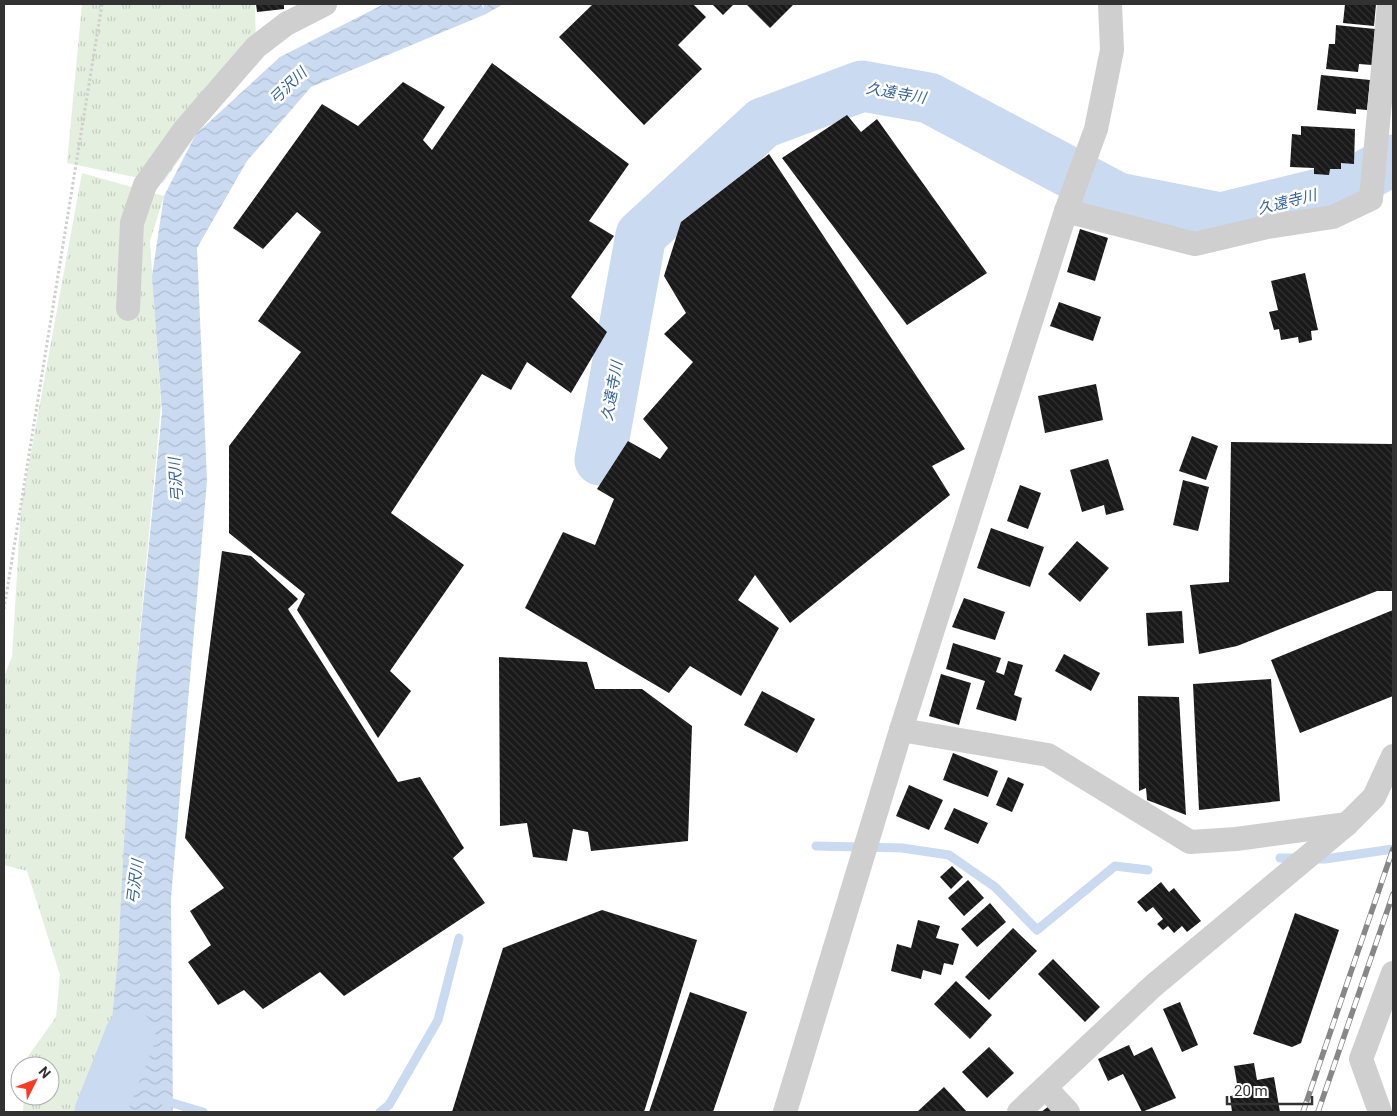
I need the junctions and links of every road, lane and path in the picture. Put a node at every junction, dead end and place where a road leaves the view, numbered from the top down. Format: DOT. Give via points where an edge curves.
graph roads {
  1 [pos="102,4"];
  2 [pos="325,4"];
  3 [pos="1110,4"];
  4 [pos="1389,4"];
  5 [pos="1066,211"];
  6 [pos="128,309"];
  7 [pos="4,609"];
  8 [pos="901,730"];
  9 [pos="1393,756"];
  10 [pos="1347,824"];
  11 [pos="1393,973"];
  12 [pos="1046,1088"];
  13 [pos="785,1112"];
  14 [pos="1019,1112"];
  15 [pos="1068,1112"];
  16 [pos="1380,1112"];
  1 -- 7 [label="path"];
  2 -- 6 [label="street" via="286,24 256,47 185,129 145,184 132,223"];
  3 -- 5 [label="street" via="1112,50 1096,129"];
  4 -- 5 [label="street" via="1371,198 1333,216 1195,244"];
  5 -- 8 [label="street"];
  8 -- 10 [label="street" via="1048,755 1190,842"];
  8 -- 13 [label="street"];
  9 -- 10 [label="street" via="1374,796"];
  10 -- 12 [label="street" via="1153,986"];
  11 -- 16 [label="street" via="1361,1059"];
  12 -- 14 [label="street"];
  12 -- 15 [label="street"];
}
